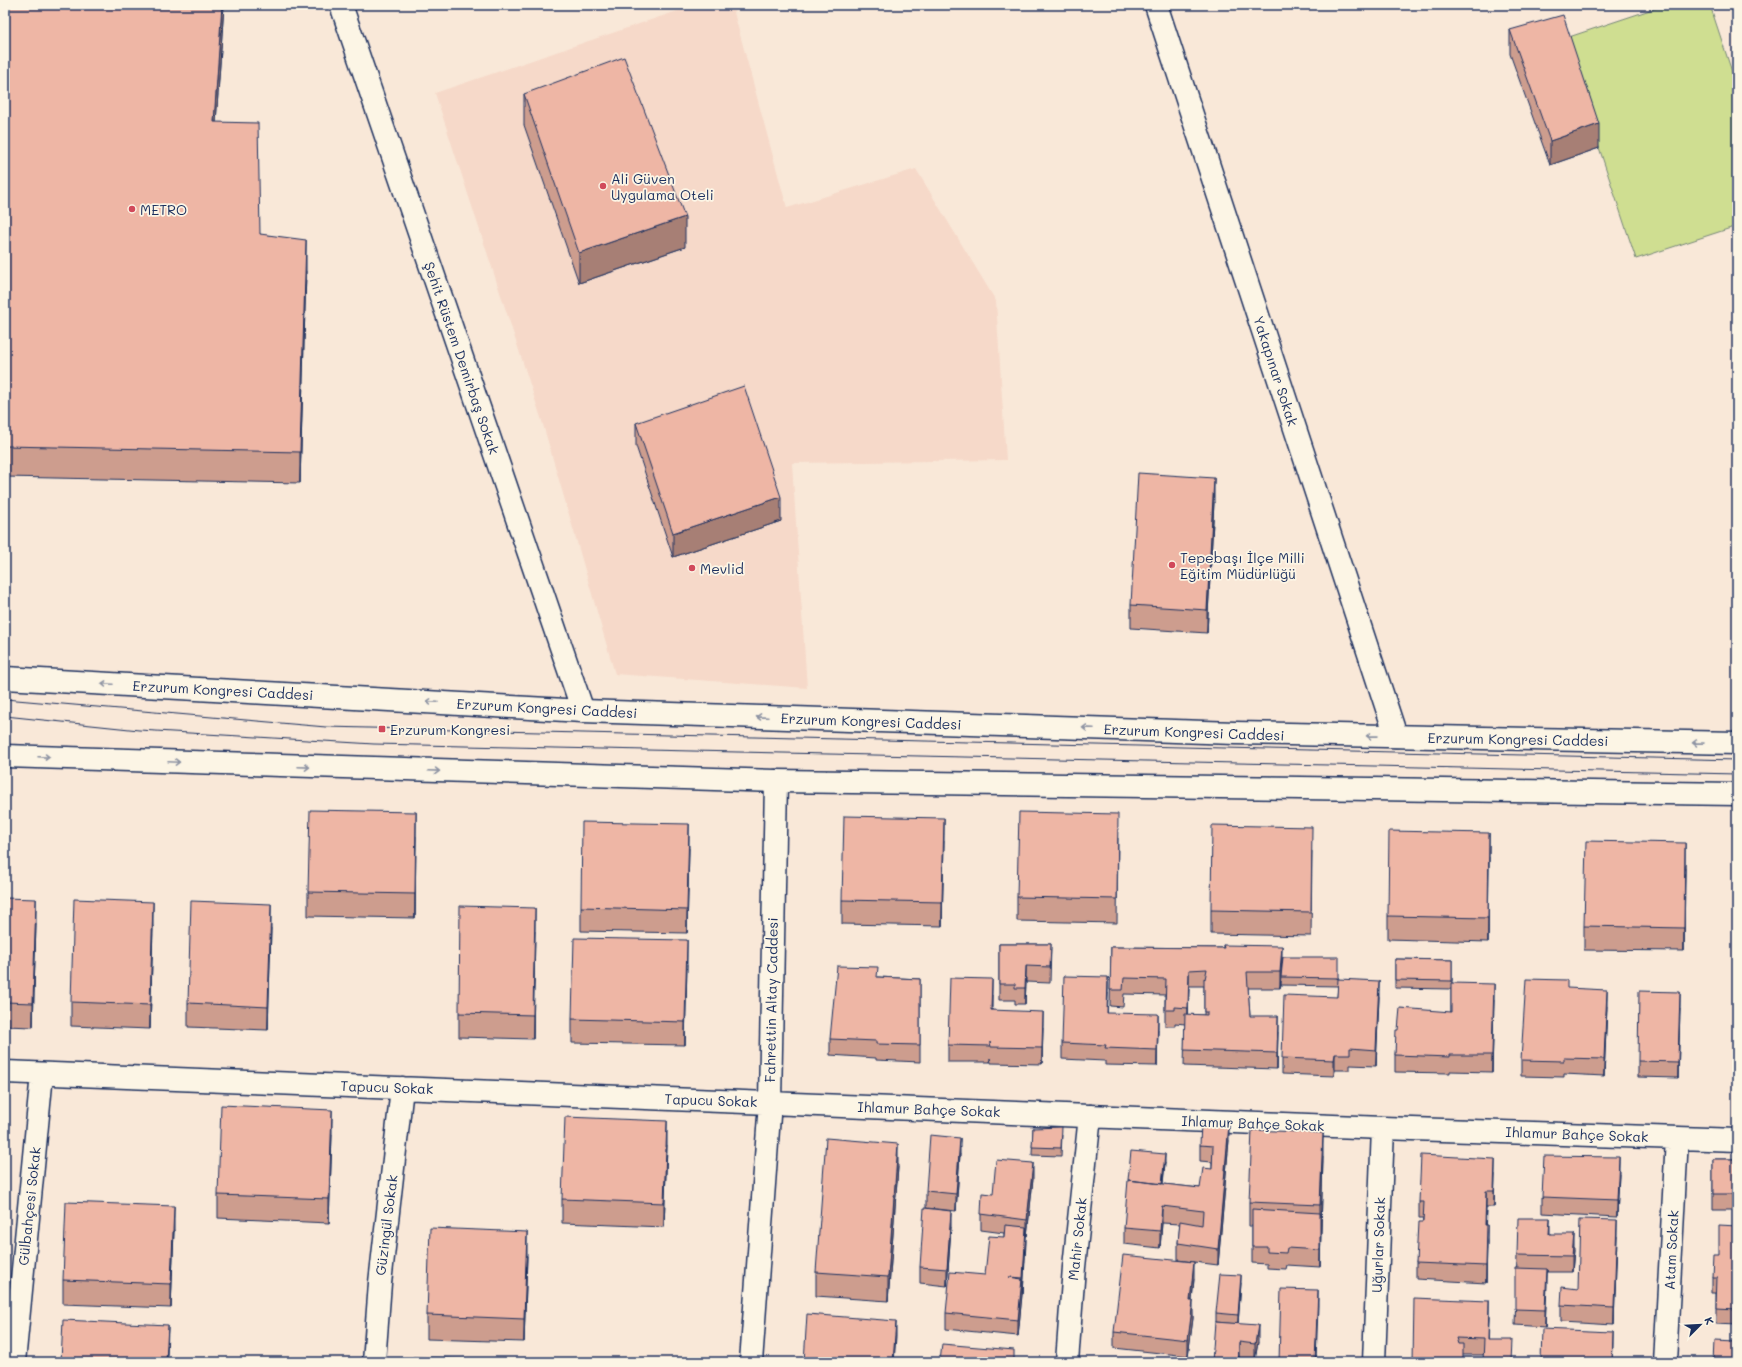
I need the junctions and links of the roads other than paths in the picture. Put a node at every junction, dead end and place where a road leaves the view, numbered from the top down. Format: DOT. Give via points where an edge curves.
graph roads {
  1 [pos="341,5"];
  2 [pos="1156,5"];
  3 [pos="5,678"];
  4 [pos="583,711"];
  5 [pos="1396,736"];
  6 [pos="1737,744"];
  7 [pos="5,756"];
  8 [pos="776,781"];
  9 [pos="1737,794"];
  10 [pos="5,1072"];
  11 [pos="42,1074"];
  12 [pos="402,1088"];
  13 [pos="770,1102"];
  14 [pos="1090,1116"];
  15 [pos="1383,1128"];
  16 [pos="1677,1138"];
  17 [pos="1737,1140"];
  18 [pos="14,1362"];
  19 [pos="374,1362"];
  20 [pos="751,1362"];
  21 [pos="1066,1362"];
  22 [pos="1374,1362"];
  23 [pos="1665,1362"];
  1 -- 4 [label="street, Şehit Rüstem Demirbaş Sokak"];
  2 -- 5 [label="street, Yakapınar Sokak"];
  4 -- 3 [label="street, Erzurum Kongresi Caddesi, one-way"];
  5 -- 4 [label="street, Erzurum Kongresi Caddesi, one-way" via="1235,734"];
  6 -- 5 [label="street, Erzurum Kongresi Caddesi, one-way"];
  7 -- 8 [label="street, one-way"];
  8 -- 9 [label="street"];
  8 -- 13 [label="street, Fahrettin Altay Caddesi"];
  10 -- 11 [label="street, Tapucu Sokak"];
  11 -- 12 [label="street, Tapucu Sokak"];
  11 -- 18 [label="street, Gülbahçesi Sokak"];
  12 -- 13 [label="street, Tapucu Sokak"];
  12 -- 19 [label="street, Güzingül Sokak" via="380,1283"];
  13 -- 14 [label="street, Ihlamur Bahçe Sokak"];
  13 -- 20 [label="street, Fahrettin Altay Caddesi"];
  14 -- 15 [label="street, Ihlamur Bahçe Sokak"];
  14 -- 21 [label="street, Mahir Sokak"];
  15 -- 16 [label="street, Ihlamur Bahçe Sokak"];
  15 -- 22 [label="street, Uğurlar Sokak"];
  16 -- 17 [label="street, Ihlamur Bahçe Sokak"];
  16 -- 23 [label="street, Atam Sokak"];
}
